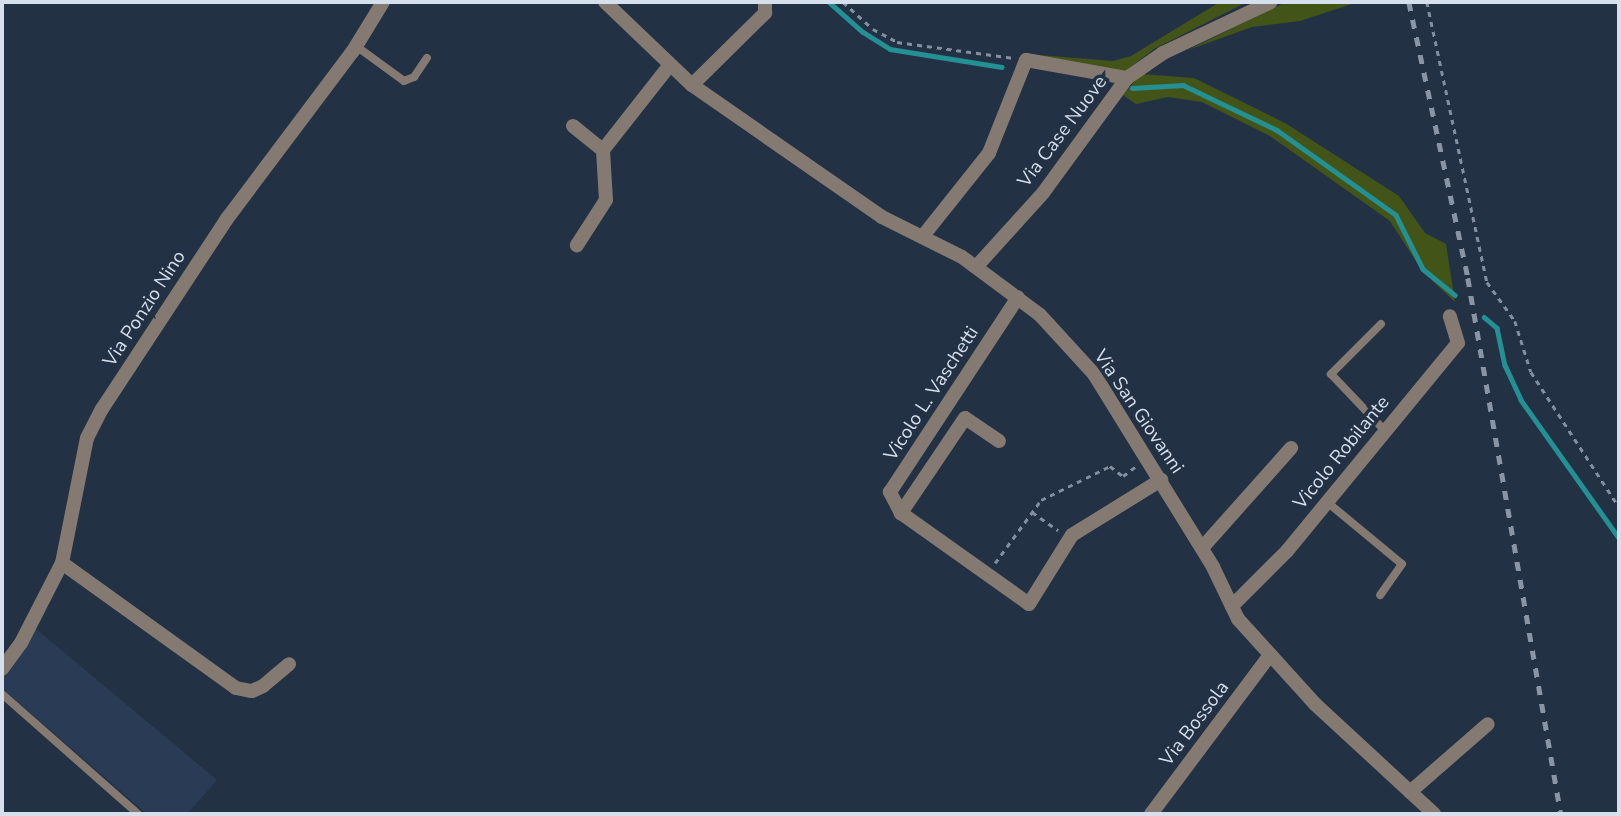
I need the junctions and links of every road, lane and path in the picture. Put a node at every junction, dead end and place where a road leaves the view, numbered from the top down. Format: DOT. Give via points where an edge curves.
graph roads {
  1 [pos="383,2"];
  2 [pos="605,2"];
  3 [pos="765,2"];
  4 [pos="843,2"];
  5 [pos="1271,2"];
  6 [pos="1427,2"];
  7 [pos="356,46"];
  8 [pos="427,58"];
  9 [pos="1026,60"];
  10 [pos="669,66"];
  11 [pos="1127,78"];
  12 [pos="692,86"];
  13 [pos="573,126"];
  14 [pos="603,150"];
  15 [pos="923,236"];
  16 [pos="577,245"];
  17 [pos="976,267"];
  18 [pos="1018,298"];
  19 [pos="1450,316"];
  20 [pos="1381,324"];
  21 [pos="1385,430"];
  22 [pos="999,441"];
  23 [pos="1291,448"];
  24 [pos="1148,458"];
  25 [pos="1161,480"];
  26 [pos="1327,502"];
  27 [pos="1619,507"];
  28 [pos="1032,512"];
  29 [pos="901,513"];
  30 [pos="1070,537"];
  31 [pos="1202,548"];
  32 [pos="62,563"];
  33 [pos="987,574"];
  34 [pos="1380,595"];
  35 [pos="1232,606"];
  36 [pos="1270,655"];
  37 [pos="289,664"];
  38 [pos="2,669"];
  39 [pos="2,694"];
  40 [pos="1488,724"];
  41 [pos="1410,792"];
  42 [pos="138,814"];
  43 [pos="1151,814"];
  44 [pos="1434,814"];
  1 -- 7 [label="street, Via Ponzio Nino"];
  2 -- 10 [label="street, Via San Giovanni"];
  3 -- 12 [label="street" via="765,12"];
  4 -- 9 [label="path" via="873,29 897,42"];
  5 -- 11 [label="street, Via Case Nuove" via="1163,53"];
  6 -- 27 [label="path" via="1487,282 1515,321 1531,372"];
  7 -- 8 [label="lane" via="404,81 414,77"];
  7 -- 32 [label="street, Via Ponzio Nino" via="226,220 98,416 85,449"];
  9 -- 11 [label="street"];
  9 -- 15 [label="street" via="1013,83 1004,122 989,153"];
  10 -- 12 [label="street, Via San Giovanni"];
  10 -- 14 [label="street"];
  11 -- 17 [label="street, Via Case Nuove" via="1052,182"];
  12 -- 15 [label="street, Via San Giovanni" via="882,217"];
  13 -- 14 [label="street"];
  14 -- 16 [label="street" via="607,200"];
  15 -- 17 [label="street, Via San Giovanni"];
  17 -- 18 [label="street, Via San Giovanni"];
  18 -- 24 [label="street, Via San Giovanni" via="1094,374"];
  18 -- 29 [label="street, Vicolo L. Vaschetti" via="890,492"];
  19 -- 21 [label="street, Vicolo Robilante" via="1458,343"];
  20 -- 21 [label="lane" via="1331,374"];
  21 -- 26 [label="street, Vicolo Robilante"];
  22 -- 29 [label="street" via="965,418"];
  23 -- 31 [label="street"];
  24 -- 25 [label="street, Via San Giovanni"];
  24 -- 28 [label="path" via="1123,476 1110,466 1041,500"];
  25 -- 30 [label="street"];
  25 -- 31 [label="street, Via San Giovanni"];
  26 -- 34 [label="lane" via="1402,564"];
  26 -- 35 [label="street, Vicolo Robilante"];
  28 -- 30 [label="path"];
  28 -- 33 [label="path"];
  29 -- 33 [label="street"];
  30 -- 33 [label="street" via="1029,604"];
  31 -- 35 [label="street, Via San Giovanni"];
  32 -- 37 [label="street" via="236,688 252,691"];
  32 -- 38 [label="street, Via Ponzio Nino" via="21,643"];
  35 -- 36 [label="street, Via San Giovanni"];
  36 -- 41 [label="street, Via San Giovanni"];
  36 -- 43 [label="street, Via Bossola"];
  39 -- 42 [label="lane"];
  40 -- 41 [label="street"];
  41 -- 44 [label="street, Via San Giovanni"];
}
